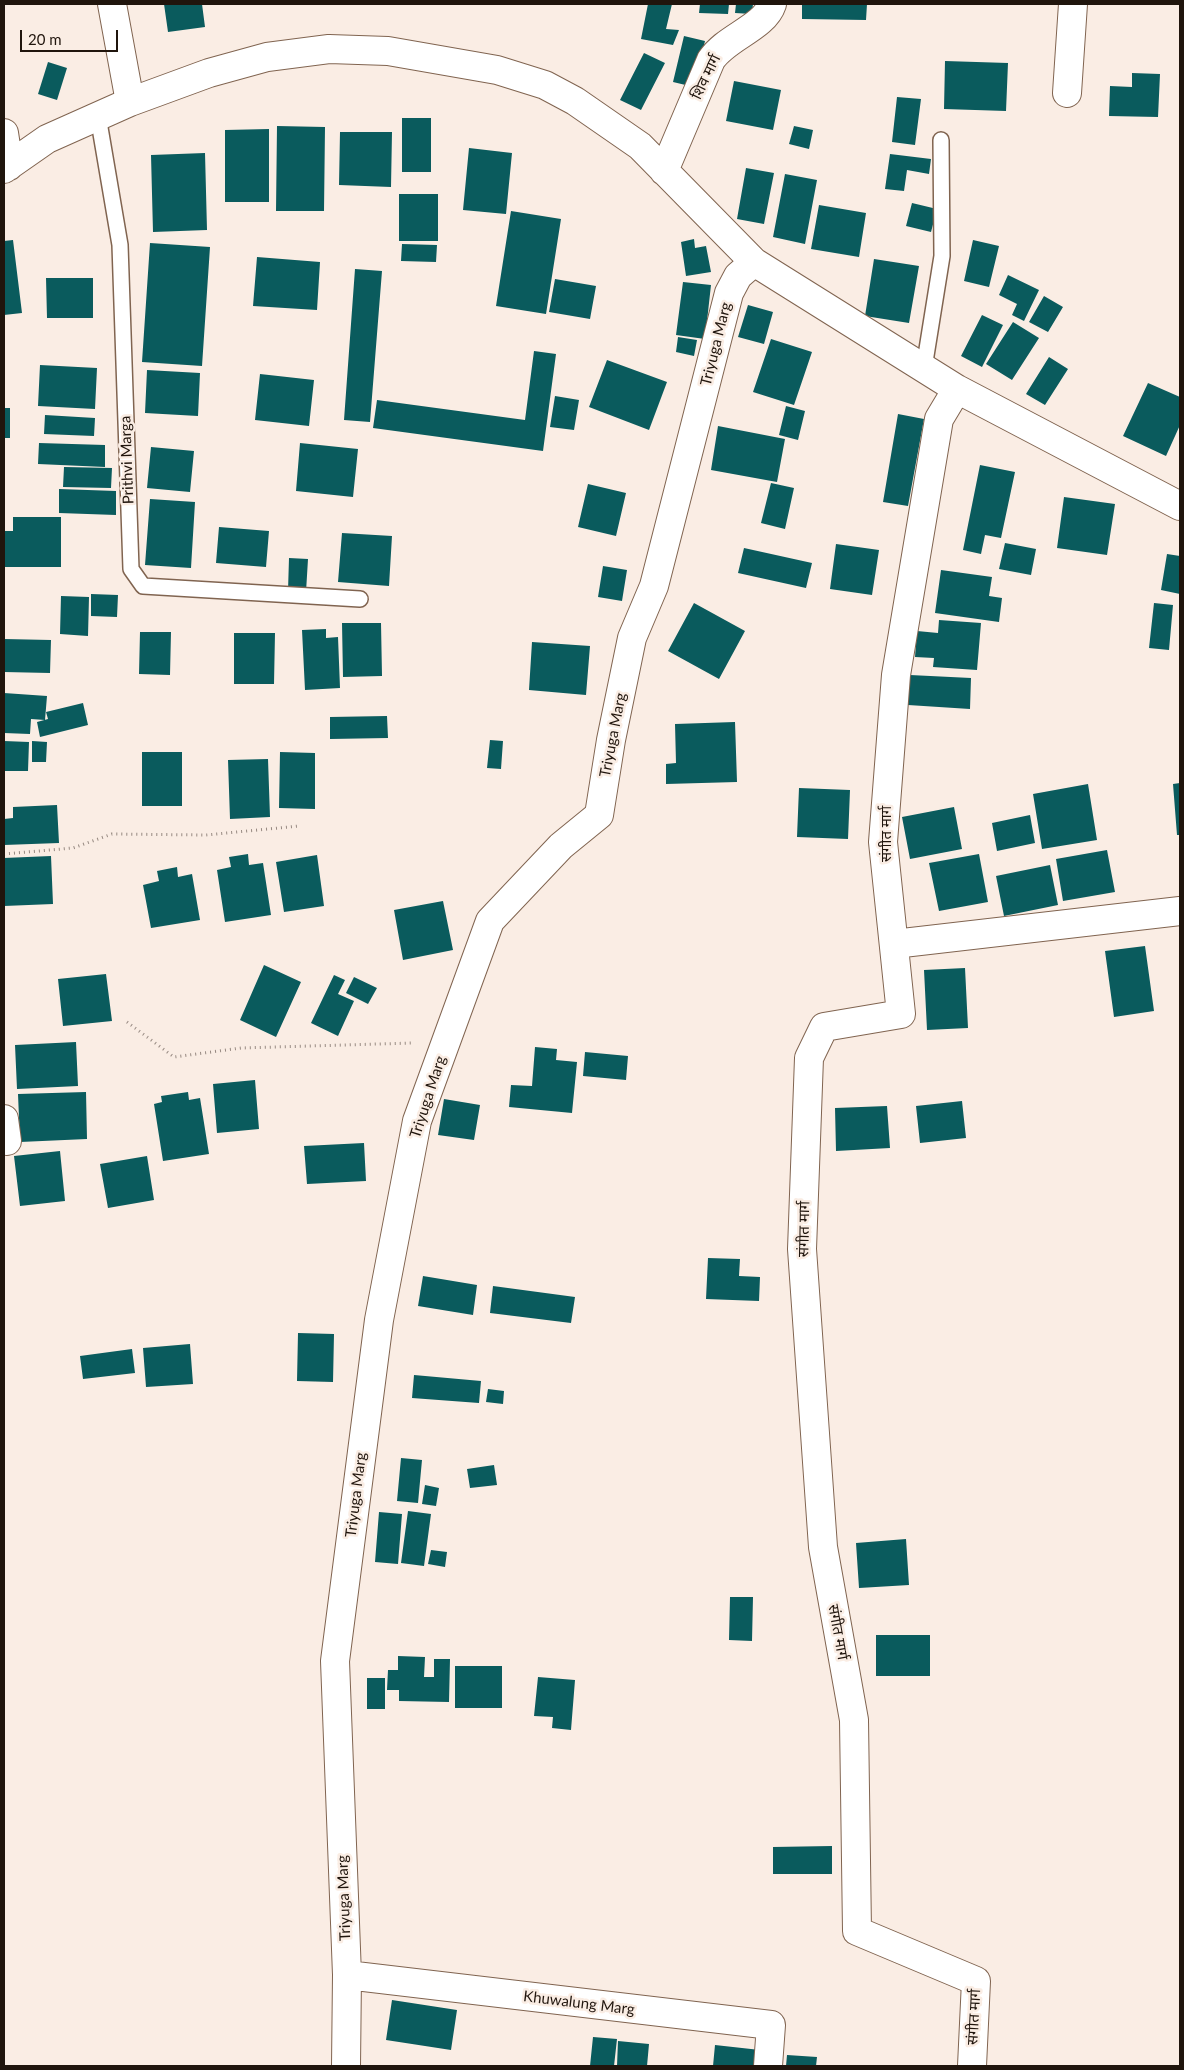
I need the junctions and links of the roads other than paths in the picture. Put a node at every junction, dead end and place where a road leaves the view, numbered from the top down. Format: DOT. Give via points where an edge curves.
graph roads {
  1 [pos="112,4"];
  2 [pos="772,4"];
  3 [pos="1073,4"];
  4 [pos="1067,93"];
  5 [pos="130,102"];
  6 [pos="98,116"];
  7 [pos="4,133"];
  8 [pos="942,140"];
  9 [pos="6,168"];
  10 [pos="664,171"];
  11 [pos="754,262"];
  12 [pos="924,368"];
  13 [pos="957,389"];
  14 [pos="1180,506"];
  15 [pos="360,599"];
  16 [pos="1180,911"];
  17 [pos="894,944"];
  18 [pos="347,1975"];
  19 [pos="346,2066"];
  20 [pos="768,2066"];
  21 [pos="972,2066"];
  1 -- 5 [label="street"];
  2 -- 10 [label="street, शिव मार्ग" via="769,14 718,50"];
  3 -- 4 [label="street"];
  5 -- 6 [label="street"];
  5 -- 10 [label="street" via="209,73 267,57 329,49 388,51 496,70 545,85 575,101 640,146"];
  6 -- 9 [label="street" via="47,139"];
  6 -- 15 [label="lane, Prithvi Marga" via="120,245 131,569 144,586"];
  7 -- 9 [label="street"];
  8 -- 12 [label="lane" via="942,256"];
  10 -- 11 [label="street"];
  11 -- 12 [label="street"];
  11 -- 18 [label="street, Triyuga Marg" via="738,276 729,293 654,586 632,638 599,815 561,846 490,921 417,1121 379,1320 335,1661"];
  12 -- 13 [label="street"];
  13 -- 14 [label="street"];
  13 -- 17 [label="street, संगीत मार्ग" via="939,419 896,675 883,842"];
  16 -- 17 [label="street"];
  17 -- 21 [label="street, संगीत मार्ग" via="901,1014 824,1027 809,1058 802,1249 823,1547 854,1720 857,1930 976,1982"];
  18 -- 19 [label="street, Triyuga Marg"];
  18 -- 20 [label="street, Khuwalung Marg" via="771,2026"];
}
